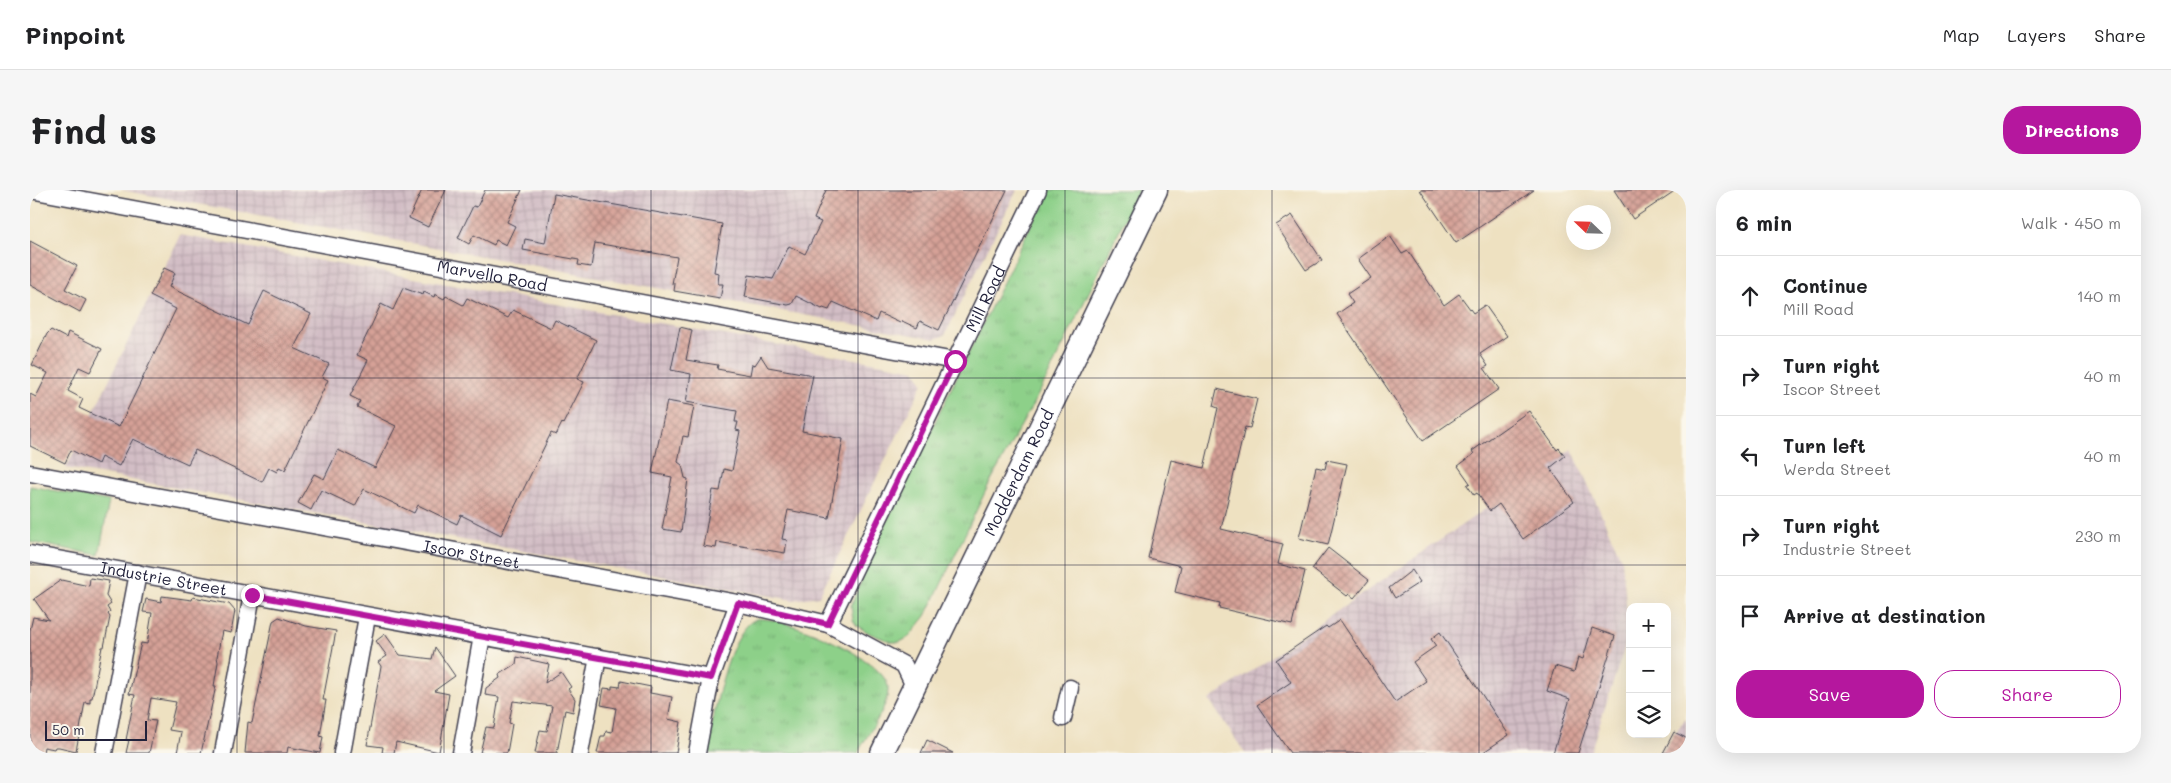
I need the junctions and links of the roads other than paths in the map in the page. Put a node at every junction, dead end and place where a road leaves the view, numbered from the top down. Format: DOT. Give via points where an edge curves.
graph roads {
  1 [pos="30,190"];
  2 [pos="1038,190"];
  3 [pos="1156,190"];
  4 [pos="955,361"];
  5 [pos="30,473"];
  6 [pos="30,554"];
  7 [pos="138,573"];
  8 [pos="252,595"];
  9 [pos="738,603"];
  10 [pos="367,617"];
  11 [pos="828,624"];
  12 [pos="482,636"];
  13 [pos="598,657"];
  14 [pos="927,659"];
  15 [pos="904,665"];
  16 [pos="711,678"];
  17 [pos="914,686"];
  18 [pos="1070,688"];
  19 [pos="1063,718"];
  20 [pos="104,753"];
  21 [pos="223,753"];
  22 [pos="342,753"];
  23 [pos="461,753"];
  24 [pos="580,753"];
  25 [pos="697,753"];
  26 [pos="882,753"];
  1 -- 4 [label="street, Marvello Road"];
  2 -- 4 [label="street, Mill Road"];
  3 -- 14 [label="street, Modderdam Road"];
  4 -- 11 [label="street, Mill Road"];
  5 -- 9 [label="street, Iscor Street"];
  6 -- 7 [label="street, Industrie Street"];
  7 -- 8 [label="street, Industrie Street"];
  7 -- 20 [label="street"];
  8 -- 10 [label="street, Industrie Street"];
  8 -- 21 [label="street"];
  9 -- 11 [label="street, Iscor Street"];
  9 -- 16 [label="street"];
  10 -- 12 [label="street, Industrie Street"];
  10 -- 22 [label="street"];
  11 -- 15 [label="street, Iscor Street"];
  12 -- 13 [label="street, Industrie Street"];
  12 -- 23 [label="street"];
  13 -- 16 [label="street, Industrie Street"];
  13 -- 24 [label="street"];
  14 -- 15 [label="street"];
  14 -- 17 [label="street, Modderdam Road"];
  15 -- 17 [label="street"];
  16 -- 25 [label="street"];
  17 -- 26 [label="street, Modderdam Road"];
  18 -- 19 [label="street"];
}
